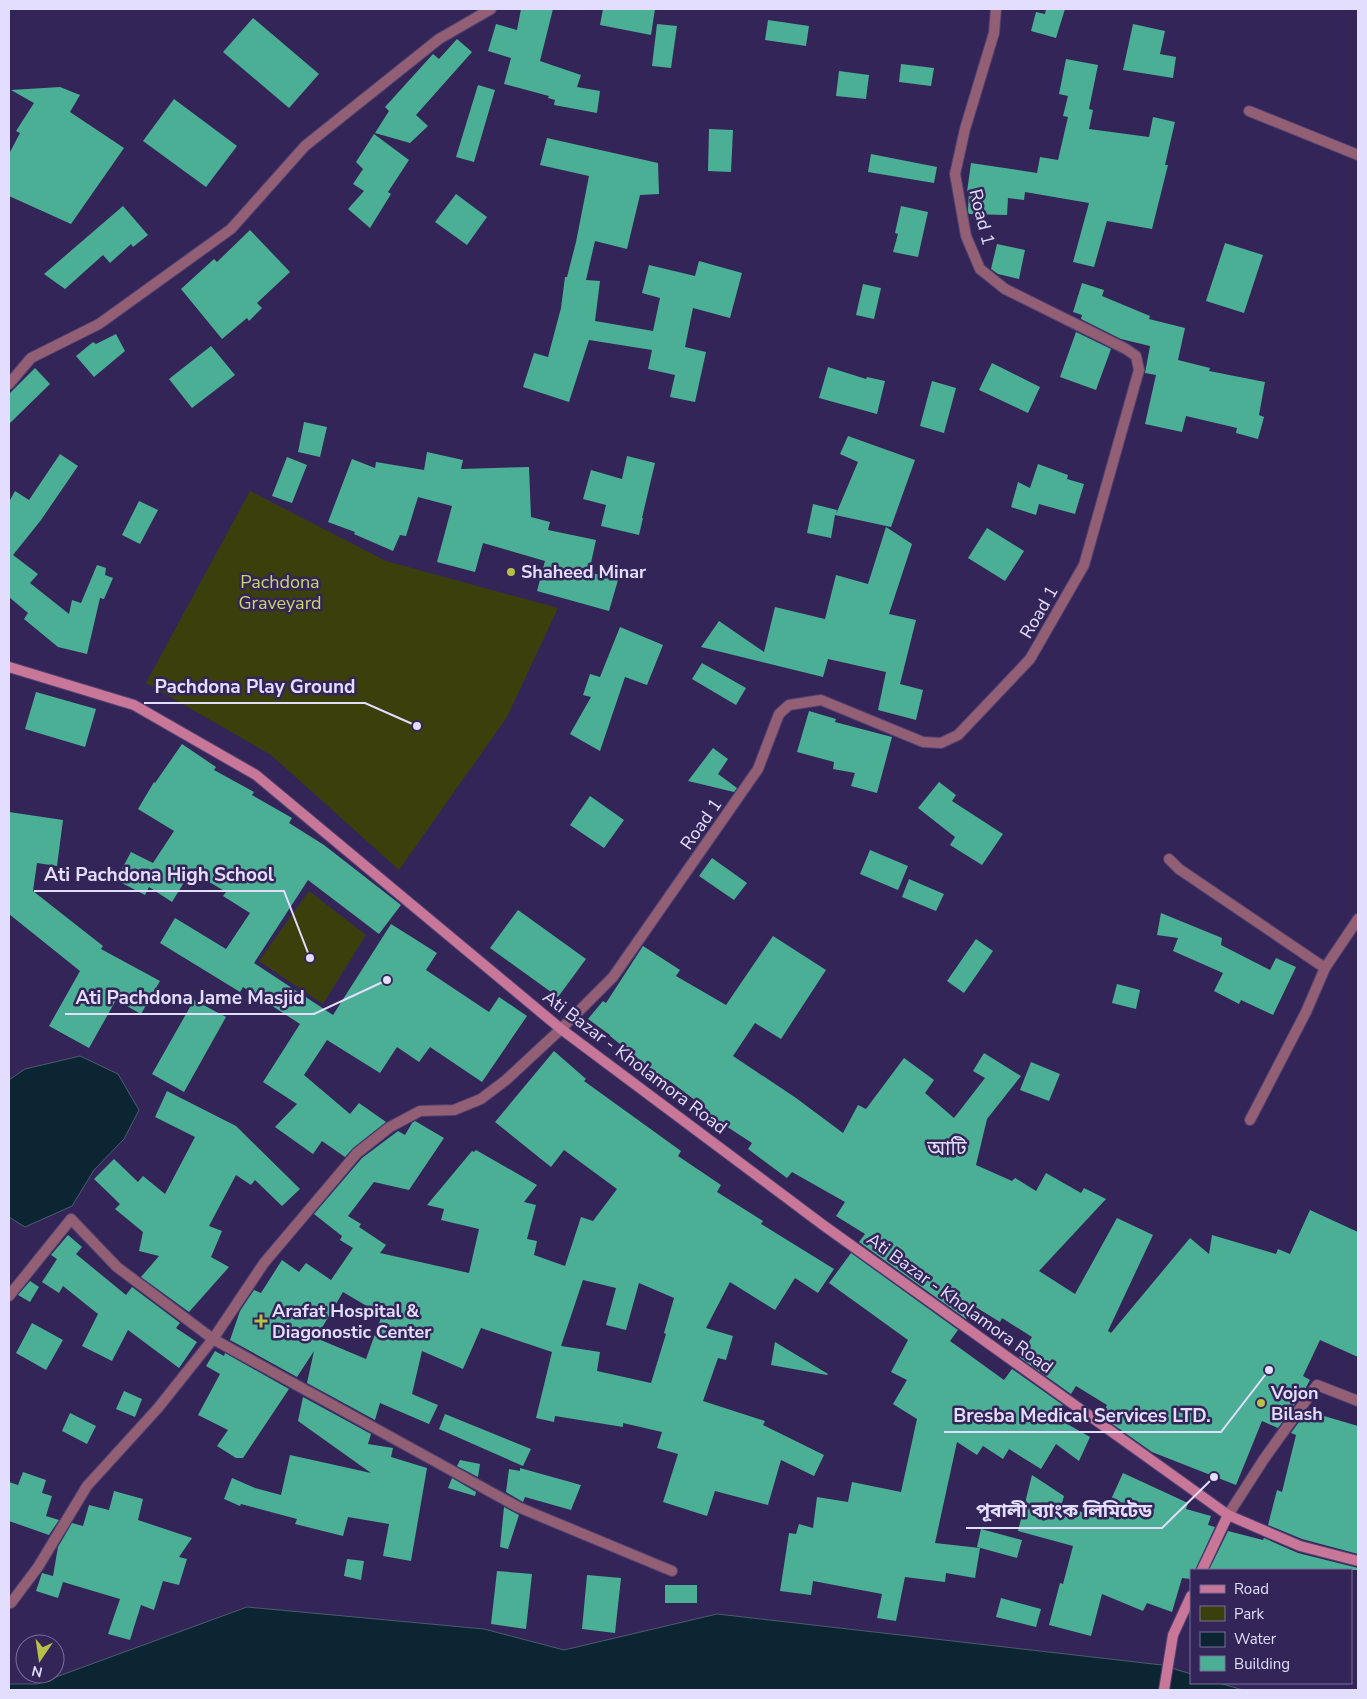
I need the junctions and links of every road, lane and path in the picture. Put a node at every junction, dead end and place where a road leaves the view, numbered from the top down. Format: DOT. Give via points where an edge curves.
graph roads {
  1 [pos="491,9"];
  2 [pos="996,9"];
  3 [pos="1249,111"];
  4 [pos="1358,155"];
  5 [pos="9,384"];
  6 [pos="9,667"];
  7 [pos="1169,859"];
  8 [pos="1358,919"];
  9 [pos="1325,968"];
  10 [pos="561,1029"];
  11 [pos="1250,1120"];
  12 [pos="9,1296"];
  13 [pos="213,1339"];
  14 [pos="1358,1401"];
  15 [pos="1228,1515"];
  16 [pos="1358,1561"];
  17 [pos="1202,1569"];
  18 [pos="672,1571"];
  19 [pos="1190,1598"];
  20 [pos="11,1603"];
  21 [pos="1164,1690"];
  1 -- 5 [label="street" via="439,39 305,146 231,229 99,324 31,358"];
  2 -- 10 [label="street, Road 1" via="994,33 955,174 966,236 980,269 1005,289 1126,349 1136,356 1139,370 1084,566 1030,659 958,735 941,744 923,742 821,700 789,705 779,714 758,770 614,977"];
  3 -- 4 [label="street"];
  6 -- 10 [label="main road, Ati Bazar - Kholamora Road" via="134,705 256,775"];
  7 -- 9 [label="street" via="1179,870"];
  8 -- 9 [label="street"];
  9 -- 11 [label="street"];
  10 -- 13 [label="street, Road 1" via="481,1099 454,1110 420,1111 390,1127 357,1153 264,1263"];
  10 -- 15 [label="main road, Ati Bazar - Kholamora Road" via="823,1225"];
  12 -- 13 [label="street" via="71,1219 117,1267"];
  13 -- 18 [label="street" via="518,1507"];
  13 -- 20 [label="street, Road 1" via="158,1408 87,1486 38,1567"];
  14 -- 15 [label="street" via="1317,1385"];
  15 -- 16 [label="main road, Ati Bazar - Kholamora Road" via="1300,1546"];
  15 -- 17 [label="main road"];
  19 -- 21 [label="main road" via="1173,1635"];
}
